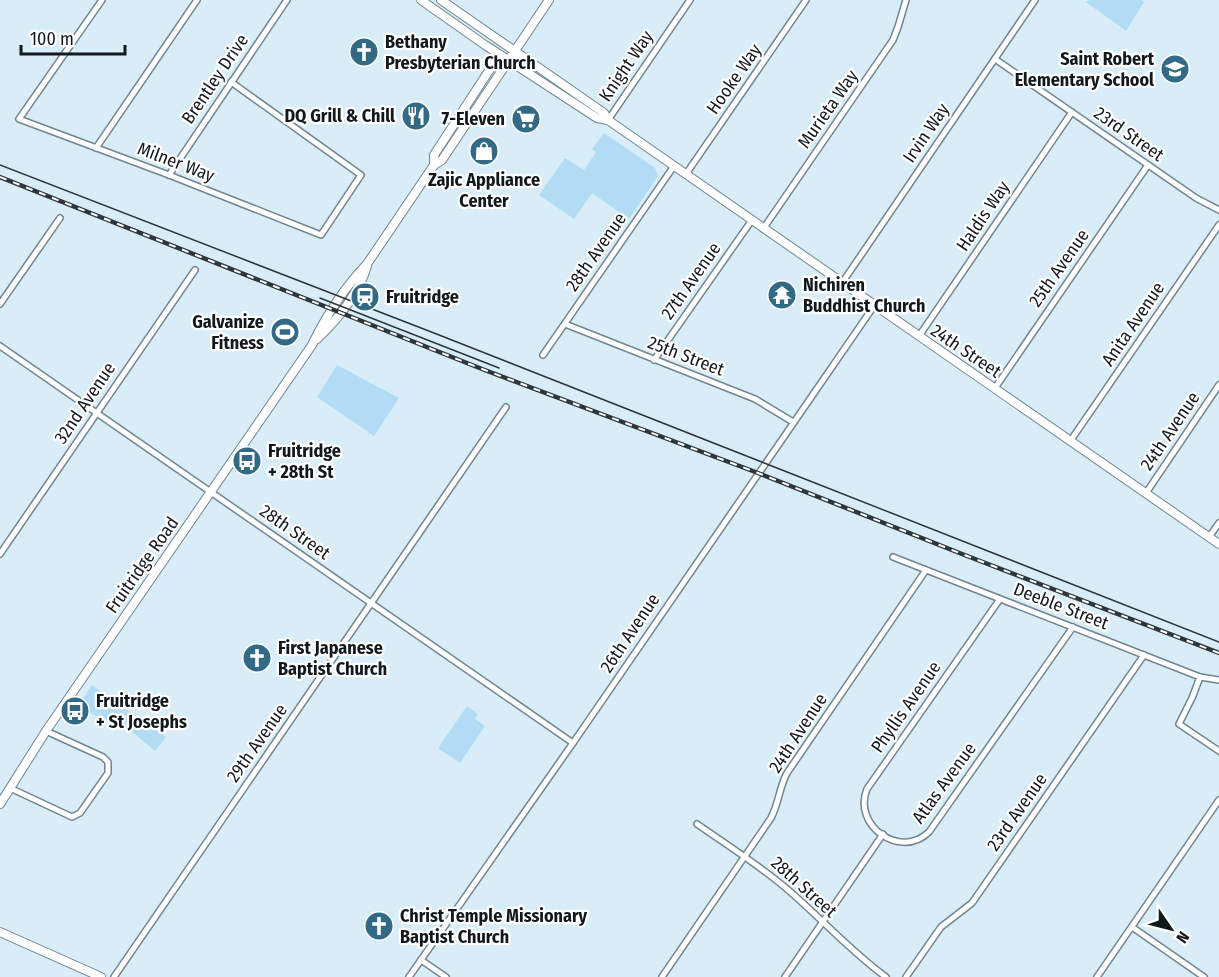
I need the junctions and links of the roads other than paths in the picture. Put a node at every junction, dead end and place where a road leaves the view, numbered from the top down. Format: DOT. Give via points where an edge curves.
graph roads {
  1 [pos="102,0"];
  2 [pos="197,0"];
  3 [pos="287,0"];
  4 [pos="421,0"];
  5 [pos="549,0"];
  6 [pos="690,0"];
  7 [pos="806,0"];
  8 [pos="906,0"];
  9 [pos="1035,0"];
  10 [pos="443,1"];
  11 [pos="514,51"];
  12 [pos="995,59"];
  13 [pos="508,60"];
  14 [pos="231,82"];
  15 [pos="1072,112"];
  16 [pos="608,120"];
  17 [pos="96,148"];
  18 [pos="1148,165"];
  19 [pos="674,166"];
  20 [pos="686,174"];
  21 [pos="169,175"];
  22 [pos="1219,210"];
  23 [pos="60,218"];
  24 [pos="752,219"];
  25 [pos="1219,225"];
  26 [pos="763,229"];
  27 [pos="195,270"];
  28 [pos="842,283"];
  29 [pos="0,304"];
  30 [pos="874,306"];
  31 [pos="565,324"];
  32 [pos="918,337"];
  33 [pos="0,346"];
  34 [pos="543,355"];
  35 [pos="654,360"];
  36 [pos="1219,385"];
  37 [pos="995,388"];
  38 [pos="1213,394"];
  39 [pos="1219,398"];
  40 [pos="506,407"];
  41 [pos="97,413"];
  42 [pos="793,422"];
  43 [pos="1071,440"];
  44 [pos="211,492"];
  45 [pos="1146,494"];
  46 [pos="1219,523"];
  47 [pos="1209,537"];
  48 [pos="1219,544"];
  49 [pos="0,554"];
  50 [pos="893,557"];
  51 [pos="926,570"];
  52 [pos="1000,599"];
  53 [pos="371,603"];
  54 [pos="1073,627"];
  55 [pos="1144,655"];
  56 [pos="1200,677"];
  57 [pos="1219,680"];
  58 [pos="46,731"];
  59 [pos="573,743"];
  60 [pos="1219,751"];
  61 [pos="10,788"];
  62 [pos="1219,800"];
  63 [pos="0,804"];
  64 [pos="697,824"];
  65 [pos="883,834"];
  66 [pos="744,857"];
  67 [pos="822,923"];
  68 [pos="1131,927"];
  69 [pos="0,932"];
  70 [pos="421,960"];
  71 [pos="101,977"];
  72 [pos="114,977"];
  73 [pos="409,977"];
  74 [pos="446,977"];
  75 [pos="662,977"];
  76 [pos="785,977"];
  77 [pos="886,977"];
  78 [pos="906,977"];
  79 [pos="1097,977"];
  80 [pos="1204,977"];
  1 -- 17 [label="street, Milner Way" via="19,119"];
  2 -- 17 [label="street"];
  3 -- 14 [label="street, Brentley Drive"];
  4 -- 13 [label="street, 24th Street"];
  5 -- 11 [label="street, Fruitridge Road"];
  6 -- 16 [label="street, Knight Way"];
  7 -- 20 [label="street, Hooke Way"];
  8 -- 26 [label="street, Murieta Way" via="887,48"];
  9 -- 12 [label="street, Irvin Way"];
  10 -- 11 [label="street, 24th Street"];
  11 -- 13 [label="street, Fruitridge Road"];
  11 -- 16 [label="street, 24th Street" via="604,113"];
  12 -- 15 [label="street, 23rd Street"];
  12 -- 28 [label="street, Irvin Way"];
  13 -- 16 [label="street, 24th Street" via="597,118"];
  13 -- 44 [label="street, Fruitridge Road" via="494,63 434,155 434,165 322,323 312,345"];
  14 -- 21 [label="street, Brentley Drive"];
  14 -- 21 [label="street, Milner Way" via="361,175 321,235"];
  15 -- 18 [label="street, 23rd Street"];
  15 -- 32 [label="street, Haldis Way"];
  16 -- 19 [label="street, 24th Street"];
  17 -- 21 [label="street, Milner Way"];
  18 -- 22 [label="street, 23rd Street"];
  18 -- 37 [label="street, 25th Avenue"];
  19 -- 20 [label="street, 24th Street"];
  19 -- 31 [label="street, 28th Avenue"];
  20 -- 24 [label="street, 24th Street"];
  23 -- 29 [label="street"];
  24 -- 26 [label="street, 24th Street"];
  24 -- 35 [label="street, 27th Avenue"];
  25 -- 43 [label="street, Anita Avenue"];
  26 -- 28 [label="street, 24th Street"];
  27 -- 41 [label="street, 32nd Avenue"];
  28 -- 30 [label="street, 24th Street"];
  30 -- 32 [label="street, 24th Street"];
  30 -- 42 [label="street, 26th Avenue"];
  31 -- 34 [label="street, 28th Avenue"];
  31 -- 35 [label="street, 25th Street"];
  32 -- 37 [label="street, 24th Street"];
  33 -- 41 [label="street, 28th Street"];
  35 -- 42 [label="street, 25th Street" via="755,399"];
  36 -- 38 [label="street, 24th Avenue"];
  37 -- 43 [label="street, 24th Street"];
  38 -- 39 [label="street"];
  38 -- 45 [label="street, 24th Avenue"];
  40 -- 53 [label="street, 29th Avenue"];
  41 -- 44 [label="street, 28th Street"];
  41 -- 49 [label="street, 32nd Avenue"];
  42 -- 59 [label="street, 26th Avenue"];
  43 -- 45 [label="street, 24th Street"];
  44 -- 53 [label="street, 28th Street"];
  44 -- 58 [label="street, Fruitridge Road"];
  45 -- 47 [label="street, 24th Street"];
  46 -- 47 [label="street"];
  47 -- 48 [label="street, 24th Street"];
  50 -- 51 [label="street, Deeble Street"];
  51 -- 52 [label="street, Deeble Street"];
  51 -- 66 [label="street, 24th Avenue" via="787,773 775,811"];
  52 -- 54 [label="street, Deeble Street"];
  52 -- 65 [label="street, Phyllis Avenue" via="867,789 863,801 865,814"];
  53 -- 59 [label="street, 28th Street"];
  53 -- 72 [label="street, 29th Avenue"];
  54 -- 55 [label="street, Deeble Street"];
  54 -- 65 [label="street, Atlas Avenue" via="929,832 909,843 894,841"];
  55 -- 56 [label="street, Deeble Street"];
  55 -- 78 [label="street, 23rd Avenue" via="972,903 941,927"];
  56 -- 57 [label="street, Deeble Street"];
  56 -- 60 [label="street" via="1179,724"];
  58 -- 61 [label="street, Fruitridge Road"];
  58 -- 61 [label="street" via="103,757 108,762 108,773 80,813 72,817"];
  59 -- 70 [label="street, 26th Avenue"];
  61 -- 63 [label="street, Fruitridge Road"];
  62 -- 68 [label="street"];
  64 -- 66 [label="street, 28th Street"];
  65 -- 67 [label="street"];
  66 -- 67 [label="street, 28th Street" via="787,888"];
  66 -- 75 [label="street, 24th Avenue"];
  67 -- 76 [label="street"];
  67 -- 77 [label="street, 28th Street"];
  68 -- 79 [label="street"];
  68 -- 80 [label="street"];
  69 -- 71 [label="street"];
  70 -- 73 [label="street, 26th Avenue"];
  70 -- 74 [label="street"];
}
